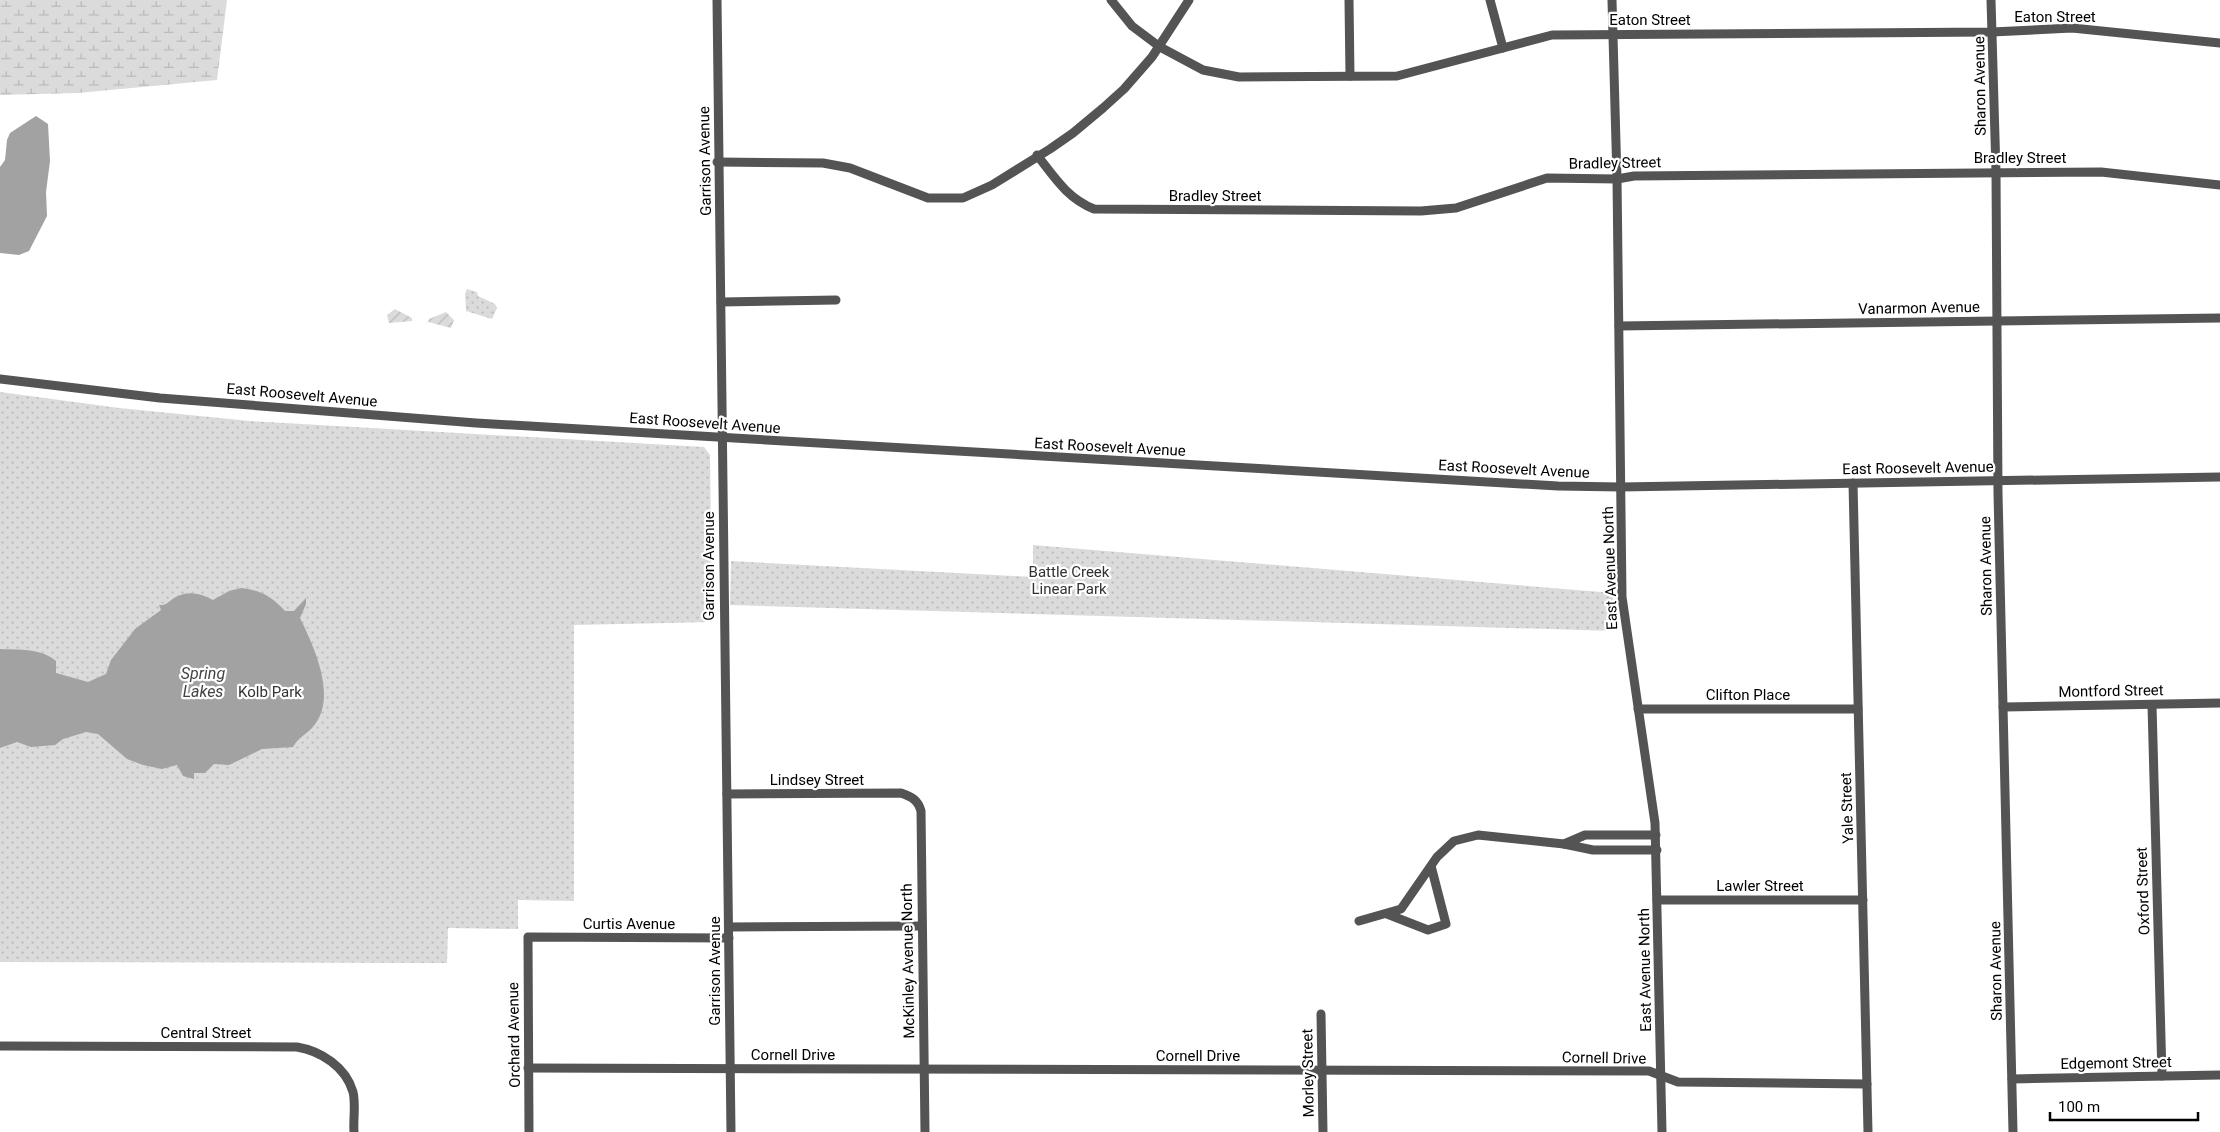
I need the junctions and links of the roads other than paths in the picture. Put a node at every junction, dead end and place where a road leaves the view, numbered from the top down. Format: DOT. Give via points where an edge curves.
graph roads {
  1 [pos="717,0"];
  2 [pos="1111,0"];
  3 [pos="1190,0"];
  4 [pos="1349,0"];
  5 [pos="1490,0"];
  6 [pos="1612,0"];
  7 [pos="1992,0"];
  8 [pos="1992,32"];
  9 [pos="1612,33"];
  10 [pos="2220,43"];
  11 [pos="1160,47"];
  12 [pos="1503,48"];
  13 [pos="1350,76"];
  14 [pos="1037,155"];
  15 [pos="717,162"];
  16 [pos="1996,172"];
  17 [pos="1617,179"];
  18 [pos="2220,185"];
  19 [pos="836,300"];
  20 [pos="721,302"];
  21 [pos="2220,318"];
  22 [pos="1997,321"];
  23 [pos="1619,326"];
  24 [pos="0,380"];
  25 [pos="722,438"];
  26 [pos="2220,477"];
  27 [pos="1998,480"];
  28 [pos="1853,483"];
  29 [pos="1621,487"];
  30 [pos="2220,703"];
  31 [pos="2152,705"];
  32 [pos="2003,706"];
  33 [pos="1638,709"];
  34 [pos="1858,709"];
  35 [pos="727,794"];
  36 [pos="908,795"];
  37 [pos="1656,835"];
  38 [pos="1564,844"];
  39 [pos="1657,850"];
  40 [pos="1431,866"];
  41 [pos="1657,900"];
  42 [pos="1863,900"];
  43 [pos="1387,914"];
  44 [pos="1359,921"];
  45 [pos="921,926"];
  46 [pos="729,928"];
  47 [pos="528,937"];
  48 [pos="729,938"];
  49 [pos="1321,1014"];
  50 [pos="0,1046"];
  51 [pos="528,1068"];
  52 [pos="730,1068"];
  53 [pos="924,1069"];
  54 [pos="1322,1070"];
  55 [pos="1661,1074"];
  56 [pos="2220,1075"];
  57 [pos="2162,1076"];
  58 [pos="2012,1079"];
  59 [pos="1867,1084"];
  60 [pos="354,1132"];
  61 [pos="529,1132"];
  62 [pos="731,1132"];
  63 [pos="924,1132"];
  64 [pos="1323,1132"];
  65 [pos="1662,1132"];
  66 [pos="1868,1132"];
  67 [pos="2013,1132"];
  1 -- 15 [label="street, Garrison Avenue"];
  2 -- 11 [label="street, Eaton Street" via="1132,26"];
  3 -- 11 [label="street"];
  4 -- 13 [label="street"];
  5 -- 12 [label="street"];
  6 -- 9 [label="street, East Avenue North"];
  7 -- 8 [label="street, Sharon Avenue"];
  8 -- 9 [label="street, Eaton Street"];
  8 -- 10 [label="street, Eaton Street" via="2072,28"];
  8 -- 16 [label="street, Sharon Avenue"];
  9 -- 12 [label="street, Eaton Street" via="1552,35"];
  9 -- 17 [label="street, East Avenue North"];
  11 -- 13 [label="street, Eaton Street" via="1203,70 1239,77"];
  11 -- 14 [label="street" via="1103,108 1073,133"];
  12 -- 13 [label="street, Eaton Street" via="1397,76"];
  14 -- 15 [label="street" via="992,185 964,198 928,198 850,168 823,164"];
  14 -- 17 [label="street, Bradley Street" via="1065,191 1094,209 1421,211 1456,208 1547,178"];
  15 -- 20 [label="street, Garrison Avenue"];
  16 -- 17 [label="street, Bradley Street" via="1634,176"];
  16 -- 18 [label="street, Bradley Street" via="2100,172"];
  16 -- 22 [label="street, Sharon Avenue"];
  17 -- 23 [label="street, East Avenue North"];
  19 -- 20 [label="street"];
  20 -- 25 [label="street, Garrison Avenue"];
  21 -- 22 [label="street, Vanarmon Avenue"];
  22 -- 23 [label="street, Vanarmon Avenue"];
  22 -- 27 [label="street, Sharon Avenue"];
  23 -- 29 [label="street, East Avenue North"];
  24 -- 25 [label="street, East Roosevelt Avenue" via="160,398"];
  25 -- 29 [label="street, East Roosevelt Avenue" via="1538,485"];
  25 -- 35 [label="street, Garrison Avenue"];
  26 -- 27 [label="street, East Roosevelt Avenue"];
  27 -- 28 [label="street, East Roosevelt Avenue"];
  27 -- 32 [label="street, Sharon Avenue"];
  28 -- 29 [label="street, East Roosevelt Avenue"];
  28 -- 34 [label="street, Yale Street"];
  29 -- 33 [label="street, East Avenue North" via="1622,597"];
  30 -- 31 [label="street, Montford Street"];
  31 -- 32 [label="street, Montford Street"];
  31 -- 57 [label="street, Oxford Street"];
  32 -- 58 [label="street, Sharon Avenue"];
  33 -- 34 [label="street, Clifton Place"];
  33 -- 37 [label="street, East Avenue North"];
  34 -- 42 [label="street, Yale Street"];
  35 -- 36 [label="street, Lindsey Street"];
  35 -- 46 [label="street, Garrison Avenue"];
  36 -- 45 [label="street, McKinley Avenue North" via="919,803 921,811"];
  37 -- 38 [label="street" via="1585,835"];
  37 -- 39 [label="street, East Avenue North"];
  38 -- 39 [label="street" via="1593,850"];
  38 -- 40 [label="street" via="1478,834 1454,841"];
  39 -- 41 [label="street, East Avenue North"];
  40 -- 43 [label="street" via="1400,909"];
  40 -- 43 [label="street" via="1446,924 1428,930"];
  41 -- 42 [label="street, Lawler Street"];
  41 -- 55 [label="street, East Avenue North"];
  42 -- 59 [label="street, Yale Street"];
  43 -- 44 [label="street"];
  45 -- 46 [label="street"];
  45 -- 53 [label="street, McKinley Avenue North"];
  46 -- 48 [label="street, Garrison Avenue"];
  47 -- 48 [label="street, Curtis Avenue"];
  47 -- 51 [label="street, Orchard Avenue"];
  48 -- 52 [label="street, Garrison Avenue"];
  49 -- 54 [label="street, Morley Street"];
  50 -- 60 [label="street, Central Street" via="311,1049 336,1065 347,1079 353,1093"];
  51 -- 52 [label="street, Cornell Drive"];
  51 -- 61 [label="street, Orchard Avenue"];
  52 -- 53 [label="street, Cornell Drive"];
  52 -- 62 [label="street, Garrison Avenue"];
  53 -- 54 [label="street, Cornell Drive"];
  53 -- 63 [label="street, McKinley Avenue North"];
  54 -- 55 [label="street, Cornell Drive" via="1648,1071"];
  54 -- 64 [label="street, Morley Street"];
  55 -- 59 [label="street, Cornell Drive" via="1678,1082"];
  55 -- 65 [label="street, East Avenue North"];
  56 -- 57 [label="street, Edgemont Street"];
  57 -- 58 [label="street, Edgemont Street"];
  58 -- 67 [label="street, Sharon Avenue"];
  59 -- 66 [label="street, Yale Street"];
}
